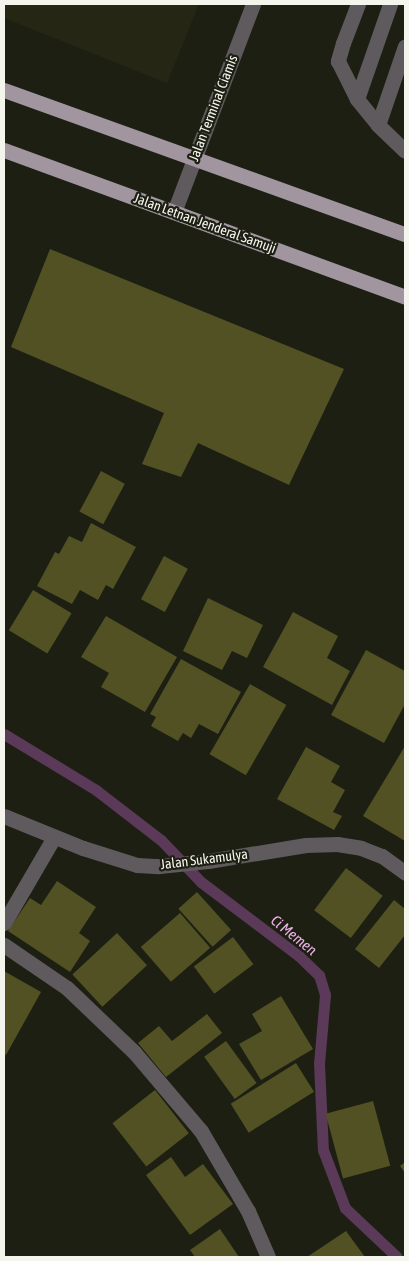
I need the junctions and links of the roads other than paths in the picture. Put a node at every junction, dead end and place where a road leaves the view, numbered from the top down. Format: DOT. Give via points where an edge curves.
graph roads {
  1 [pos="253,4"];
  2 [pos="358,4"];
  3 [pos="390,4"];
  4 [pos="405,46"];
  5 [pos="4,90"];
  6 [pos="358,99"];
  7 [pos="378,125"];
  8 [pos="404,144"];
  9 [pos="4,150"];
  10 [pos="194,158"];
  11 [pos="174,212"];
  12 [pos="405,234"];
  13 [pos="405,297"];
  14 [pos="4,816"];
  15 [pos="54,837"];
  16 [pos="405,873"];
  17 [pos="4,923"];
  18 [pos="4,945"];
  19 [pos="268,1257"];
  1 -- 10 [label="street, Jalan Terminal Ciamis"];
  2 -- 6 [label="street" via="338,61"];
  3 -- 6 [label="street"];
  4 -- 7 [label="street"];
  5 -- 10 [label="main road"];
  6 -- 7 [label="street"];
  7 -- 8 [label="street"];
  9 -- 11 [label="main road, Jalan Letnan Jenderal Samuji"];
  10 -- 11 [label="street, Jalan Terminal Ciamis"];
  10 -- 12 [label="main road"];
  11 -- 13 [label="main road, Jalan Letnan Jenderal Samuji"];
  14 -- 15 [label="street, Jalan Sukamulya"];
  15 -- 16 [label="street, Jalan Sukamulya" via="117,860 158,866 306,845 337,844 382,856"];
  15 -- 17 [label="street"];
  18 -- 19 [label="street" via="67,988 134,1052 201,1131 248,1211"];
}
